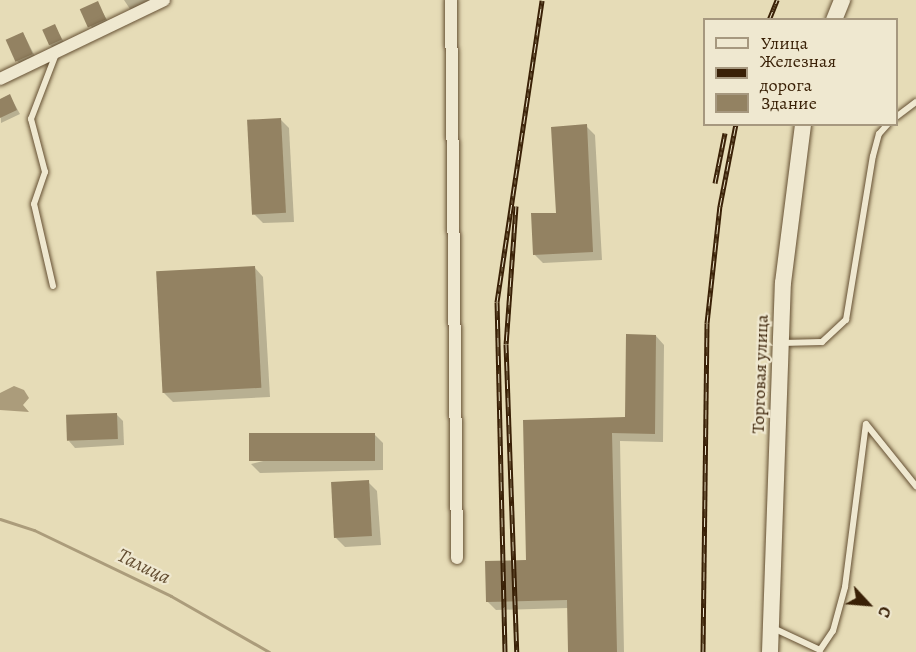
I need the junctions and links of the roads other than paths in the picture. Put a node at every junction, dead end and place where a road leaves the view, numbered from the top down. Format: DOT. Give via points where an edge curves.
graph roads {
  1 [pos="164,0"];
  2 [pos="451,0"];
  3 [pos="842,0"];
  4 [pos="835,18"];
  5 [pos="58,51"];
  6 [pos="0,79"];
  7 [pos="916,102"];
  8 [pos="898,116"];
  9 [pos="803,126"];
  10 [pos="886,126"];
  11 [pos="53,286"];
  12 [pos="780,343"];
  13 [pos="916,486"];
  14 [pos="457,558"];
  15 [pos="771,626"];
  16 [pos="770,652"];
  1 -- 5 [label="street"];
  2 -- 14 [label="street"];
  3 -- 4 [label="street"];
  5 -- 6 [label="street"];
  5 -- 11 [label="lane" via="31,119 45,172 34,204"];
  7 -- 8 [label="lane"];
  9 -- 12 [label="street, Торговая улица" via="787,237"];
  10 -- 12 [label="lane" via="879,134 873,156 846,320 822,342"];
  12 -- 15 [label="street, Торговая улица"];
  13 -- 15 [label="lane" via="866,424 846,587 833,631 820,650"];
  15 -- 16 [label="street, Торговая улица"];
}
